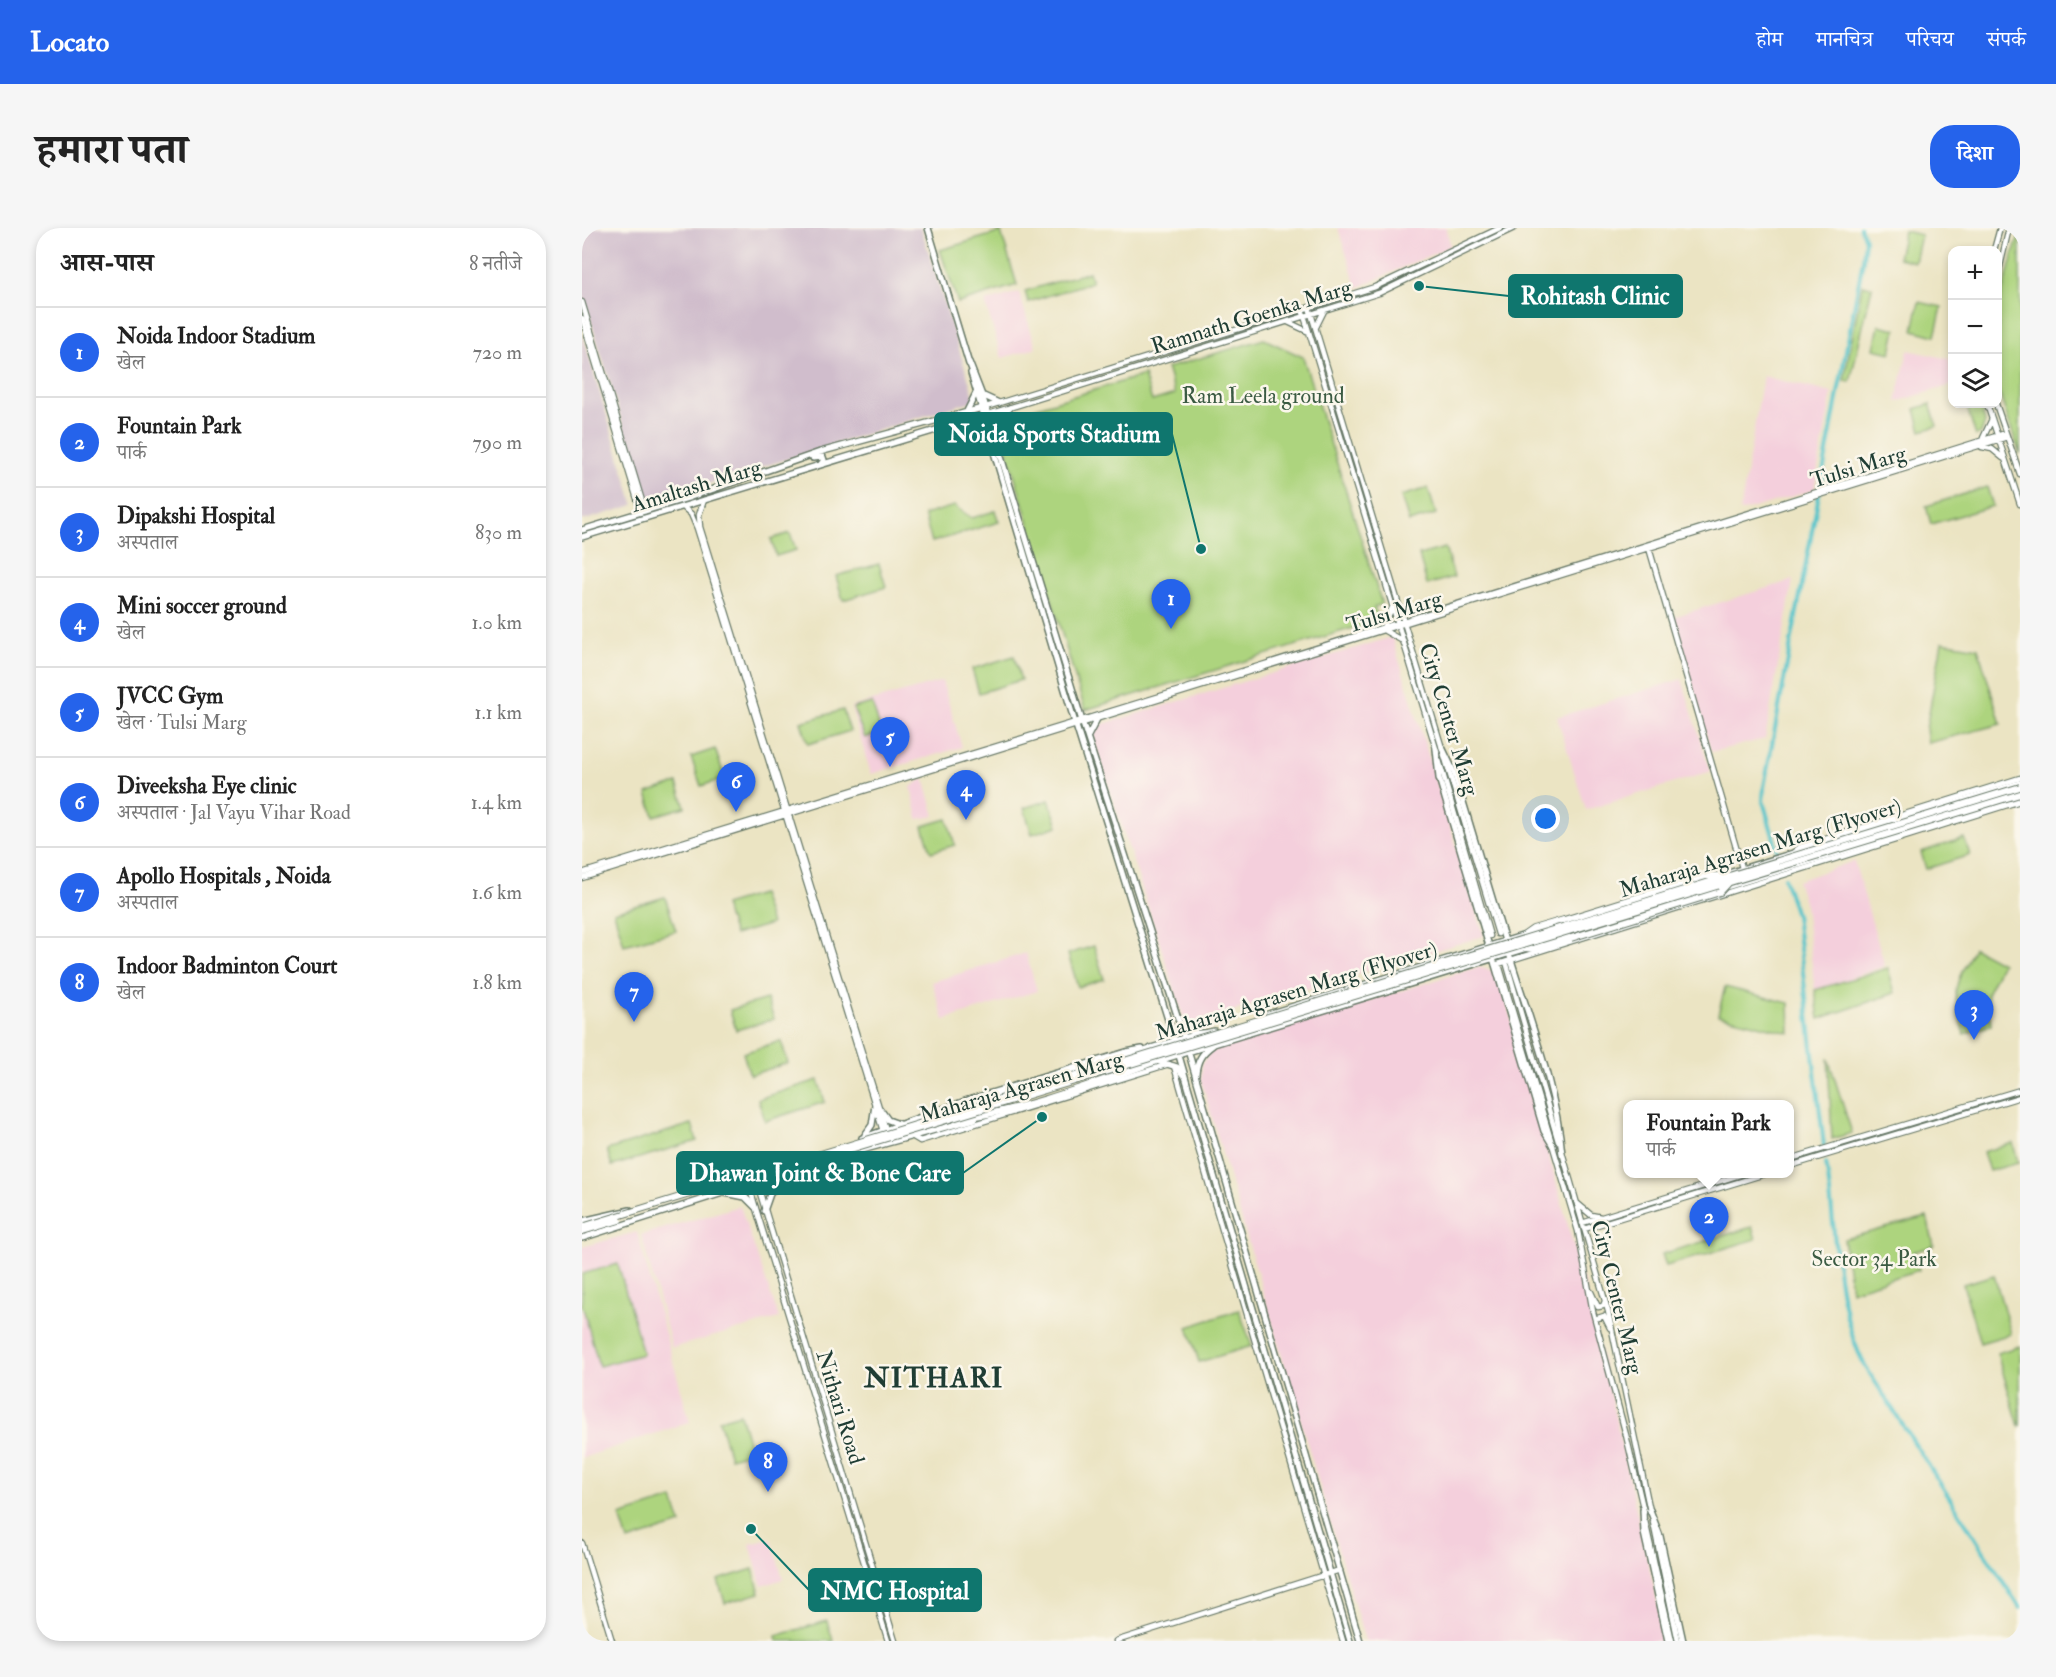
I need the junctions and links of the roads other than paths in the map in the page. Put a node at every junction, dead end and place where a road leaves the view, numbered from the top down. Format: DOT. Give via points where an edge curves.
graph roads {
  1 [pos="928,228"];
  2 [pos="1500,228"];
  3 [pos="1514,228"];
  4 [pos="2000,228"];
  5 [pos="2009,228"];
  6 [pos="1996,246"];
  7 [pos="2002,258"];
  8 [pos="582,302"];
  9 [pos="1309,307"];
  10 [pos="1302,309"];
  11 [pos="1324,311"];
  12 [pos="1312,315"];
  13 [pos="1305,317"];
  14 [pos="582,318"];
  15 [pos="1288,322"];
  16 [pos="1316,327"];
  17 [pos="1309,332"];
  18 [pos="969,362"];
  19 [pos="976,392"];
  20 [pos="982,395"];
  21 [pos="999,403"];
  22 [pos="984,407"];
  23 [pos="1010,408"];
  24 [pos="1989,408"];
  25 [pos="1997,408"];
  26 [pos="966,413"];
  27 [pos="986,415"];
  28 [pos="1992,419"];
  29 [pos="962,423"];
  30 [pos="995,435"];
  31 [pos="2007,435"];
  32 [pos="1997,438"];
  33 [pos="1980,443"];
  34 [pos="835,448"];
  35 [pos="809,456"];
  36 [pos="839,459"];
  37 [pos="2005,459"];
  38 [pos="819,465"];
  39 [pos="2020,474"];
  40 [pos="704,500"];
  41 [pos="2020,504"];
  42 [pos="683,507"];
  43 [pos="643,511"];
  44 [pos="699,515"];
  45 [pos="692,516"];
  46 [pos="582,530"];
  47 [pos="582,537"];
  48 [pos="1648,546"];
  49 [pos="706,551"];
  50 [pos="1392,608"];
  51 [pos="1404,622"];
  52 [pos="1415,622"];
  53 [pos="1397,625"];
  54 [pos="1383,629"];
  55 [pos="1407,634"];
  56 [pos="1401,640"];
  57 [pos="1260,668"];
  58 [pos="1097,719"];
  59 [pos="1082,721"];
  60 [pos="1075,724"];
  61 [pos="1087,737"];
  62 [pos="1439,748"];
  63 [pos="2020,778"];
  64 [pos="2018,786"];
  65 [pos="2019,798"];
  66 [pos="785,809"];
  67 [pos="797,812"];
  68 [pos="787,815"];
  69 [pos="1876,827"];
  70 [pos="794,829"];
  71 [pos="1880,840"];
  72 [pos="1794,852"];
  73 [pos="1743,868"];
  74 [pos="582,873"];
  75 [pos="582,878"];
  76 [pos="1731,878"];
  77 [pos="1574,921"];
  78 [pos="1579,932"];
  79 [pos="1498,934"];
  80 [pos="1490,936"];
  81 [pos="1523,936"];
  82 [pos="1505,941"];
  83 [pos="1489,946"];
  84 [pos="1525,948"];
  85 [pos="1509,953"];
  86 [pos="1493,958"];
  87 [pos="1509,963"];
  88 [pos="1497,966"];
  89 [pos="1374,981"];
  90 [pos="1379,993"];
  91 [pos="1177,1018"];
  92 [pos="1170,1026"];
  93 [pos="1200,1033"];
  94 [pos="1184,1038"];
  95 [pos="1175,1040"];
  96 [pos="1217,1042"];
  97 [pos="1155,1048"];
  98 [pos="1188,1053"];
  99 [pos="1179,1055"];
  100 [pos="1157,1061"];
  101 [pos="1172,1065"];
  102 [pos="1196,1078"];
  103 [pos="1186,1081"];
  104 [pos="2020,1089"];
  105 [pos="2020,1097"];
  106 [pos="877,1107"];
  107 [pos="935,1119"];
  108 [pos="956,1119"];
  109 [pos="903,1125"];
  110 [pos="885,1130"];
  111 [pos="910,1135"];
  112 [pos="858,1140"];
  113 [pos="1553,1146"];
  114 [pos="796,1153"];
  115 [pos="1562,1154"];
  116 [pos="1794,1158"];
  117 [pos="800,1159"];
  118 [pos="1794,1165"];
  119 [pos="790,1171"];
  120 [pos="754,1173"];
  121 [pos="746,1175"];
  122 [pos="1727,1178"];
  123 [pos="1749,1178"];
  124 [pos="756,1182"];
  125 [pos="749,1184"];
  126 [pos="718,1193"];
  127 [pos="1576,1202"];
  128 [pos="755,1207"];
  129 [pos="633,1209"];
  130 [pos="764,1211"];
  131 [pos="1604,1217"];
  132 [pos="638,1220"];
  133 [pos="1582,1223"];
  134 [pos="582,1230"];
  135 [pos="1584,1230"];
  136 [pos="1589,1289"];
  137 [pos="1605,1301"];
  138 [pos="1595,1319"];
  139 [pos="1612,1332"];
  140 [pos="807,1365"];
  141 [pos="1643,1510"];
  142 [pos="1650,1510"];
  143 [pos="582,1543"];
  144 [pos="1340,1570"];
  145 [pos="1327,1574"];
  146 [pos="612,1641"];
  147 [pos="888,1641"];
  148 [pos="895,1641"];
  149 [pos="1116,1641"];
  150 [pos="1343,1641"];
  151 [pos="1350,1641"];
  152 [pos="1360,1641"];
  153 [pos="1670,1641"];
  154 [pos="1681,1641"];
  1 -- 18 [label="main road"];
  2 -- 9 [label="street, Ramnath Goenka Marg" via="1375,287"];
  3 -- 11 [label="street, Ramnath Goenka Marg" via="1388,290"];
  4 -- 6 [label="street"];
  5 -- 7 [label="street"];
  8 -- 43 [label="street"];
  9 -- 10 [label="street, Ramnath Goenka Marg"];
  9 -- 12 [label="street, City Center Marg"];
  10 -- 13 [label="street, City Center Marg"];
  10 -- 21 [label="street, Ramnath Goenka Marg"];
  11 -- 12 [label="street, Ramnath Goenka Marg"];
  11 -- 16 [label="street"];
  12 -- 13 [label="street, Ramnath Goenka Marg"];
  12 -- 16 [label="street, City Center Marg"];
  13 -- 15 [label="street, Ramnath Goenka Marg"];
  13 -- 17 [label="street, City Center Marg"];
  14 -- 43 [label="street"];
  15 -- 17 [label="street"];
  15 -- 23 [label="street, Ramnath Goenka Marg"];
  16 -- 51 [label="street, City Center Marg"];
  17 -- 50 [label="street, City Center Marg"];
  18 -- 19 [label="main road"];
  18 -- 20 [label="main road"];
  19 -- 22 [label="main road"];
  19 -- 26 [label="main road"];
  20 -- 21 [label="main road"];
  20 -- 22 [label="main road"];
  21 -- 22 [label="street, Ramnath Goenka Marg"];
  22 -- 26 [label="main road, Amaltash Marg"];
  22 -- 27 [label="main road"];
  23 -- 27 [label="street, Ramnath Goenka Marg"];
  23 -- 30 [label="main road" via="1001,417"];
  24 -- 28 [label="street"];
  25 -- 31 [label="street"];
  26 -- 34 [label="main road, Amaltash Marg"];
  27 -- 29 [label="main road, Amaltash Marg"];
  27 -- 30 [label="main road"];
  28 -- 32 [label="street"];
  28 -- 33 [label="street"];
  29 -- 36 [label="main road, Amaltash Marg"];
  29 -- 60 [label="main road" via="977,428 990,439"];
  30 -- 59 [label="main road"];
  31 -- 32 [label="street, Tulsi Marg"];
  31 -- 39 [label="street"];
  32 -- 33 [label="street, Tulsi Marg"];
  32 -- 37 [label="street"];
  33 -- 37 [label="street"];
  33 -- 48 [label="street, Tulsi Marg"];
  34 -- 35 [label="main road, Amaltash Marg"];
  34 -- 36 [label="main road" via="831,456"];
  35 -- 38 [label="main road" via="823,457"];
  35 -- 43 [label="main road, Amaltash Marg"];
  36 -- 38 [label="main road, Amaltash Marg"];
  37 -- 41 [label="street"];
  38 -- 40 [label="main road, Amaltash Marg"];
  40 -- 42 [label="main road, Amaltash Marg"];
  40 -- 44 [label="street"];
  42 -- 45 [label="street"];
  42 -- 47 [label="main road, Amaltash Marg"];
  43 -- 46 [label="main road, Amaltash Marg"];
  44 -- 45 [label="street"];
  44 -- 49 [label="street"];
  45 -- 49 [label="street"];
  48 -- 51 [label="street, Tulsi Marg"];
  48 -- 52 [label="street, Tulsi Marg"];
  48 -- 73 [label="street"];
  49 -- 66 [label="street"];
  50 -- 53 [label="street, City Center Marg"];
  50 -- 54 [label="street"];
  51 -- 52 [label="street, Tulsi Marg"];
  51 -- 53 [label="street, Tulsi Marg"];
  51 -- 55 [label="street, City Center Marg"];
  52 -- 55 [label="street"];
  53 -- 54 [label="street, Tulsi Marg"];
  53 -- 56 [label="street, City Center Marg"];
  54 -- 56 [label="street"];
  54 -- 57 [label="street, Tulsi Marg"];
  55 -- 62 [label="street, City Center Marg"];
  56 -- 62 [label="street, City Center Marg"];
  57 -- 58 [label="street, Tulsi Marg"];
  57 -- 59 [label="street, Tulsi Marg"];
  58 -- 59 [label="street, Tulsi Marg"];
  58 -- 61 [label="main road"];
  59 -- 60 [label="street, Tulsi Marg"];
  59 -- 61 [label="main road"];
  60 -- 66 [label="street, Tulsi Marg"];
  60 -- 67 [label="street, Tulsi Marg"];
  60 -- 92 [label="main road"];
  61 -- 91 [label="main road"];
  62 -- 79 [label="street, City Center Marg"];
  62 -- 80 [label="street, City Center Marg"];
  62 -- 82 [label="main road" via="1454,772"];
  62 -- 83 [label="main road" via="1438,778"];
  63 -- 72 [label="street"];
  64 -- 65 [label="main road"];
  64 -- 69 [label="main road"];
  64 -- 76 [label="main road, Maharaja Agrasen Marg (Flyover), bridge"];
  65 -- 71 [label="main road"];
  65 -- 76 [label="main road, Maharaja Agrasen Marg (Flyover), bridge"];
  65 -- 87 [label="street"];
  66 -- 68 [label="street"];
  66 -- 74 [label="street, Tulsi Marg"];
  67 -- 68 [label="street, Tulsi Marg"];
  67 -- 70 [label="street"];
  68 -- 70 [label="street"];
  68 -- 75 [label="street, Tulsi Marg"];
  68 -- 106 [label="street"];
  69 -- 71 [label="main road"];
  69 -- 72 [label="main road"];
  70 -- 106 [label="street"];
  71 -- 78 [label="main road, bridge"];
  72 -- 73 [label="main road, bridge"];
  73 -- 77 [label="main road"];
  76 -- 81 [label="main road, bridge" via="1706,876 1533,929"];
  76 -- 84 [label="main road, bridge" via="1720,892 1535,949"];
  76 -- 107 [label="main road, Maharaja Agrasen Marg (Flyover), bridge"];
  76 -- 108 [label="main road, Maharaja Agrasen Marg (Flyover), bridge"];
  77 -- 78 [label="main road"];
  77 -- 81 [label="main road"];
  78 -- 84 [label="main road"];
  81 -- 82 [label="main road"];
  82 -- 83 [label="main road"];
  83 -- 89 [label="main road"];
  84 -- 85 [label="main road"];
  85 -- 86 [label="main road"];
  85 -- 87 [label="main road"];
  86 -- 88 [label="main road"];
  86 -- 90 [label="main road"];
  87 -- 88 [label="street"];
  87 -- 115 [label="main road" via="1549,1085 1560,1126"];
  88 -- 113 [label="main road" via="1544,1131"];
  89 -- 90 [label="main road"];
  89 -- 93 [label="main road, Maharaja Agrasen Marg"];
  90 -- 96 [label="main road"];
  91 -- 93 [label="main road" via="1190,1032"];
  91 -- 94 [label="main road"];
  92 -- 95 [label="main road"];
  92 -- 97 [label="main road" via="1163,1042"];
  93 -- 94 [label="main road, Maharaja Agrasen Marg"];
  94 -- 95 [label="main road, Maharaja Agrasen Marg"];
  94 -- 98 [label="main road"];
  95 -- 97 [label="main road, Maharaja Agrasen Marg"];
  95 -- 99 [label="main road"];
  96 -- 98 [label="main road"];
  96 -- 102 [label="main road" via="1203,1052"];
  97 -- 107 [label="main road, bridge" via="954,1109"];
  97 -- 109 [label="main road, Maharaja Agrasen Marg" via="1064,1070"];
  98 -- 99 [label="main road, Maharaja Agrasen Marg"];
  98 -- 102 [label="main road"];
  99 -- 100 [label="main road, Maharaja Agrasen Marg"];
  99 -- 103 [label="main road"];
  100 -- 101 [label="main road"];
  100 -- 108 [label="main road, bridge" via="998,1111"];
  100 -- 111 [label="main road, Maharaja Agrasen Marg" via="1118,1078"];
  101 -- 103 [label="main road"];
  101 -- 111 [label="street" via="920,1141"];
  101 -- 145 [label="street"];
  102 -- 144 [label="main road"];
  103 -- 145 [label="main road"];
  104 -- 116 [label="street"];
  105 -- 118 [label="street"];
  106 -- 109 [label="main road" via="894,1124"];
  106 -- 110 [label="street"];
  106 -- 112 [label="main road" via="870,1131"];
  107 -- 134 [label="main road, Maharaja Agrasen Marg (Flyover), bridge"];
  108 -- 134 [label="main road, Maharaja Agrasen Marg (Flyover), bridge"];
  109 -- 110 [label="main road, Maharaja Agrasen Marg"];
  110 -- 112 [label="main road, Maharaja Agrasen Marg"];
  111 -- 119 [label="main road, Maharaja Agrasen Marg"];
  112 -- 117 [label="main road, Maharaja Agrasen Marg"];
  113 -- 136 [label="street, City Center Marg" via="1578,1231"];
  114 -- 117 [label="main road"];
  115 -- 127 [label="street, City Center Marg"];
  117 -- 120 [label="main road, Maharaja Agrasen Marg"];
  119 -- 124 [label="main road, Maharaja Agrasen Marg"];
  119 -- 130 [label="main road" via="770,1194"];
  120 -- 121 [label="main road, Maharaja Agrasen Marg"];
  120 -- 124 [label="street, Nithari Road"];
  121 -- 125 [label="street"];
  121 -- 129 [label="main road, Maharaja Agrasen Marg"];
  122 -- 131 [label="street"];
  123 -- 135 [label="street"];
  124 -- 125 [label="main road, Maharaja Agrasen Marg"];
  124 -- 130 [label="street, Nithari Road"];
  125 -- 126 [label="main road, Maharaja Agrasen Marg"];
  125 -- 128 [label="street"];
  126 -- 128 [label="main road" via="745,1197"];
  126 -- 132 [label="main road, Maharaja Agrasen Marg"];
  127 -- 131 [label="street" via="1591,1215"];
  127 -- 133 [label="street, City Center Marg"];
  128 -- 140 [label="street"];
  129 -- 132 [label="main road" via="638,1212"];
  129 -- 134 [label="main road, Maharaja Agrasen Marg"];
  130 -- 140 [label="street, Nithari Road"];
  131 -- 133 [label="street"];
  132 -- 134 [label="main road, Maharaja Agrasen Marg"];
  133 -- 135 [label="street, City Center Marg"];
  135 -- 137 [label="street, City Center Marg"];
  136 -- 137 [label="street" via="1598,1307"];
  136 -- 138 [label="street, City Center Marg"];
  137 -- 139 [label="street, City Center Marg"];
  138 -- 139 [label="street" via="1604,1316"];
  138 -- 141 [label="street, City Center Marg"];
  139 -- 142 [label="street, City Center Marg"];
  140 -- 147 [label="street"];
  140 -- 148 [label="street, Nithari Road"];
  141 -- 153 [label="main road" via="1644,1533"];
  142 -- 154 [label="main road" via="1660,1536"];
  143 -- 146 [label="street"];
  144 -- 145 [label="street"];
  144 -- 152 [label="main road"];
  145 -- 149 [label="street"];
  145 -- 150 [label="street"];
  145 -- 151 [label="main road"];
}
